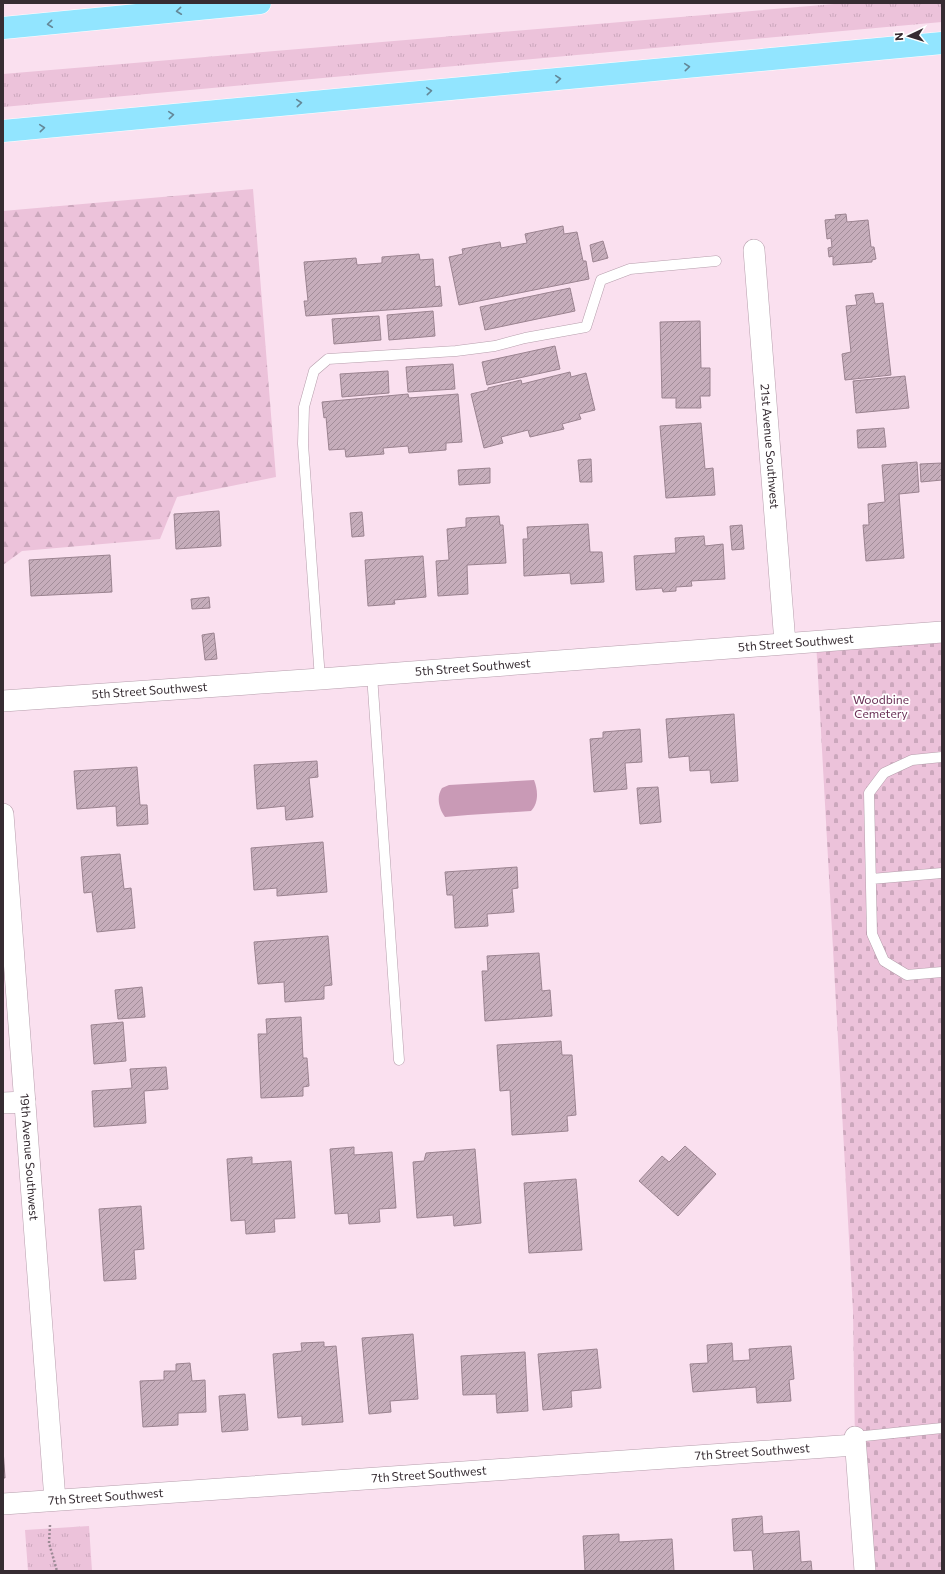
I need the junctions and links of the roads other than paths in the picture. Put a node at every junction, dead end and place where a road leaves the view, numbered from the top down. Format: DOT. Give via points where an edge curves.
graph roads {
  1 [pos="260,3"];
  2 [pos="3,28"];
  3 [pos="942,43"];
  4 [pos="3,132"];
  5 [pos="754,250"];
  6 [pos="716,261"];
  7 [pos="942,632"];
  8 [pos="785,643"];
  9 [pos="372,675"];
  10 [pos="320,679"];
  11 [pos="3,701"];
  12 [pos="942,757"];
  13 [pos="3,814"];
  14 [pos="942,873"];
  15 [pos="871,879"];
  16 [pos="942,972"];
  17 [pos="399,1060"];
  18 [pos="25,1102"];
  19 [pos="3,1103"];
  20 [pos="942,1428"];
  21 [pos="855,1441"];
  22 [pos="55,1500"];
  23 [pos="3,1504"];
  24 [pos="865,1571"];
  1 -- 2 [label="highway, one-way"];
  4 -- 3 [label="highway, one-way"];
  5 -- 8 [label="street, 21st Avenue Southwest"];
  6 -- 10 [label="lane" via="630,269 601,280 586,327 495,346 456,351 328,359 314,372 304,407 303,444"];
  7 -- 8 [label="street, 5th Street Southwest"];
  8 -- 9 [label="street, 5th Street Southwest"];
  9 -- 10 [label="street, 5th Street Southwest"];
  9 -- 17 [label="lane"];
  10 -- 11 [label="street, 5th Street Southwest"];
  12 -- 15 [label="lane" via="912,760 884,773 870,793"];
  13 -- 18 [label="street, 19th Avenue Southwest"];
  14 -- 15 [label="lane"];
  15 -- 16 [label="lane" via="872,934 884,961 908,975"];
  18 -- 19 [label="street"];
  18 -- 22 [label="street, 19th Avenue Southwest"];
  20 -- 21 [label="lane"];
  21 -- 22 [label="street, 7th Street Southwest"];
  21 -- 24 [label="street"];
  22 -- 23 [label="street, 7th Street Southwest"];
}
